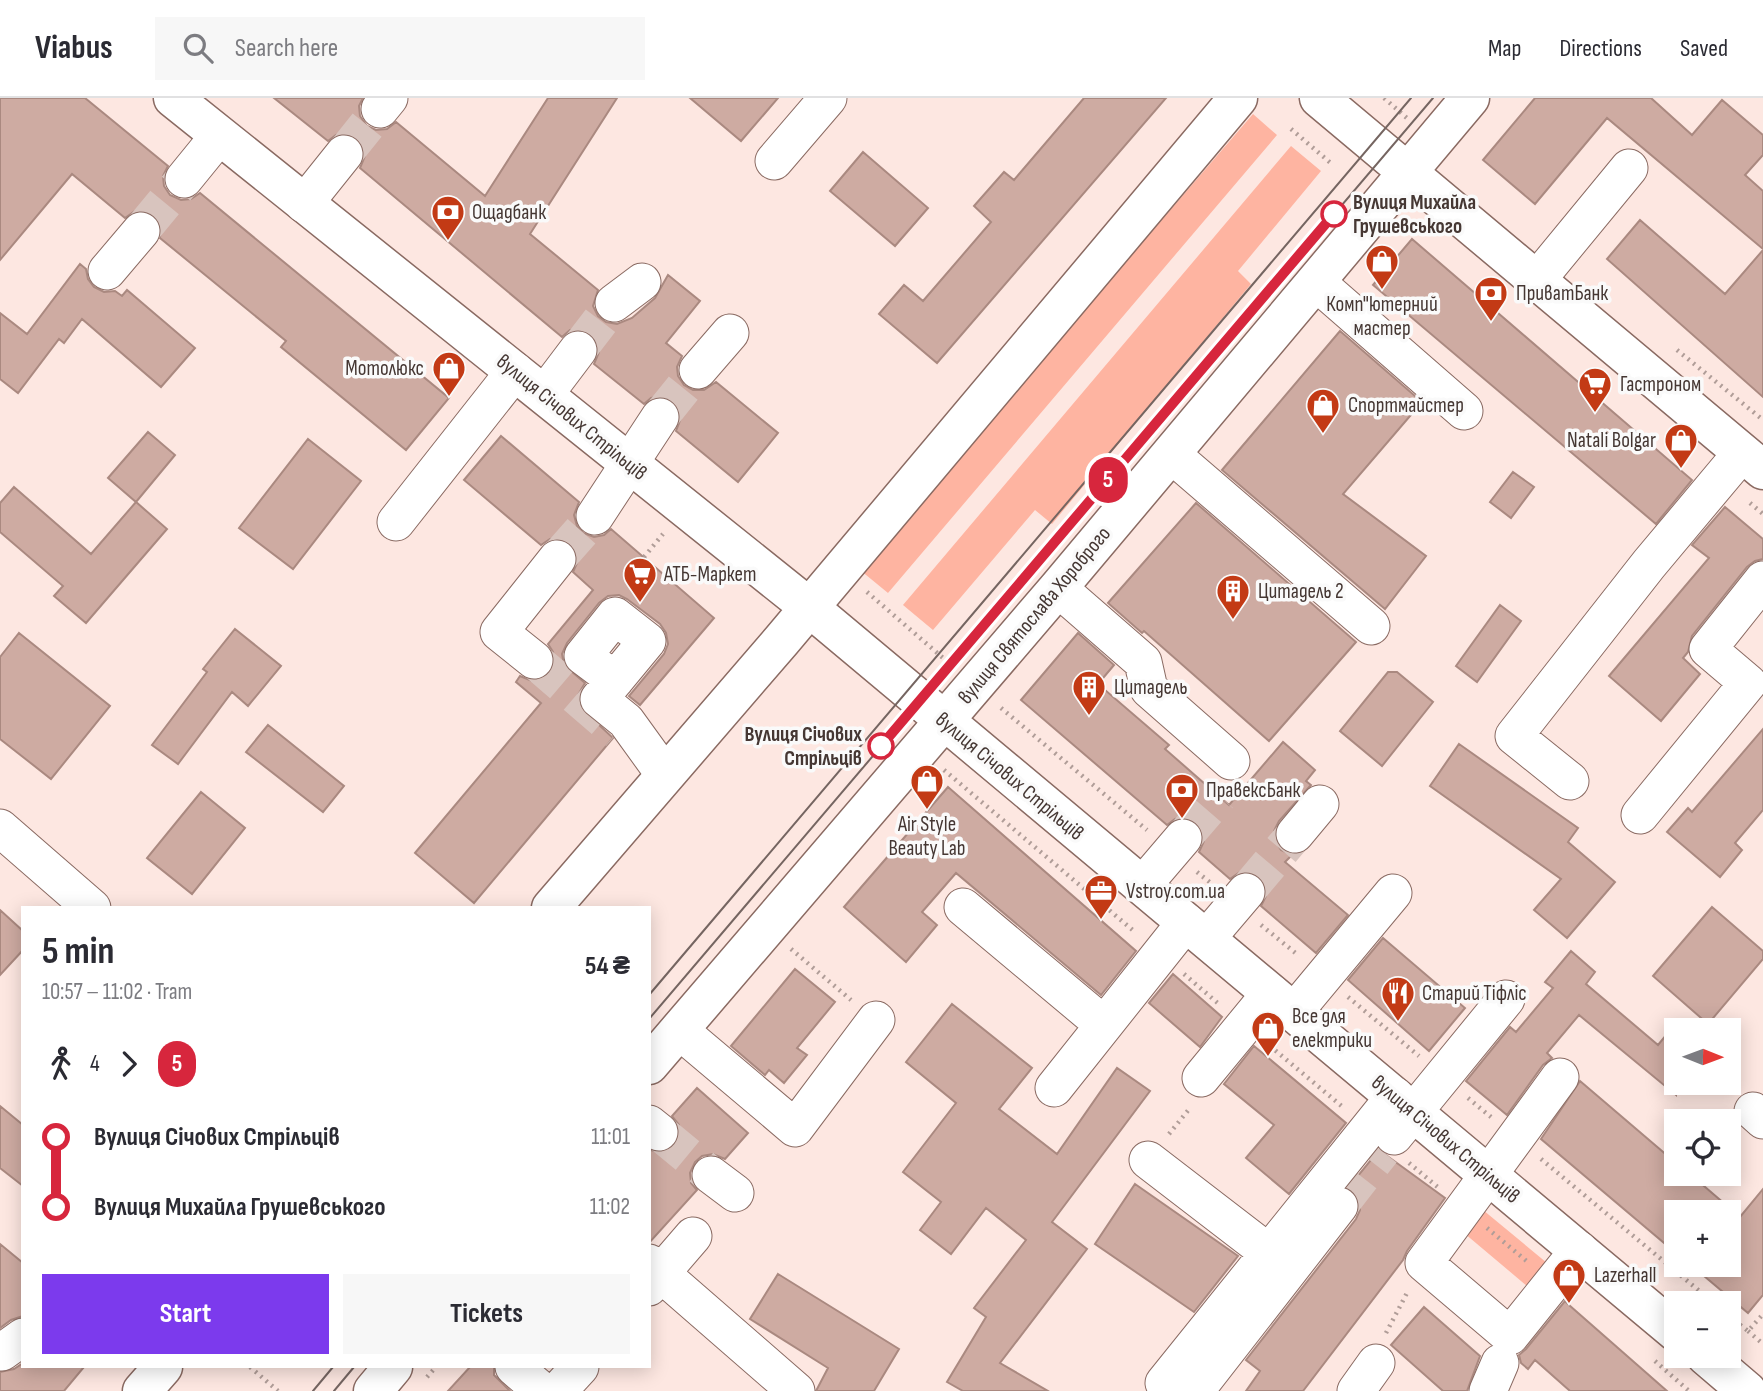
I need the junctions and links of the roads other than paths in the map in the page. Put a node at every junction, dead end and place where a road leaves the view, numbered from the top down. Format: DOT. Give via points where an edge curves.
graph roads {
  1 [pos="173,98"];
  2 [pos="828,98"];
  3 [pos="1238,98"];
  4 [pos="1319,98"];
  5 [pos="1470,98"];
  6 [pos="219,136"];
  7 [pos="344,154"];
  8 [pos="774,161"];
  9 [pos="1629,168"];
  10 [pos="1407,173"];
  11 [pos="184,179"];
  12 [pos="304,204"];
  13 [pos="141,231"];
  14 [pos="107,271"];
  15 [pos="1536,281"];
  16 [pos="1316,282"];
  17 [pos="730,333"];
  18 [pos="578,350"];
  19 [pos="698,370"];
  20 [pos="515,371"];
  21 [pos="544,395"];
  22 [pos="1464,411"];
  23 [pos="660,417"];
  24 [pos="1171,454"];
  25 [pos="1753,462"];
  26 [pos="629,463"];
  27 [pos="595,516"];
  28 [pos="396,522"];
  29 [pos="557,559"];
  30 [pos="1763,580"];
  31 [pos="1058,588"];
  32 [pos="810,608"];
  33 [pos="1371,626"];
  34 [pos="534,660"];
  35 [pos="615,680"];
  36 [pos="944,721"];
  37 [pos="618,732"];
  38 [pos="1231,761"];
  39 [pos="665,775"];
  40 [pos="1570,781"];
  41 [pos="1320,804"];
  42 [pos="1640,816"];
  43 [pos="0,828"];
  44 [pos="1295,834"];
  45 [pos="1177,845"];
  46 [pos="1142,886"];
  47 [pos="1393,892"];
  48 [pos="1240,898"];
  49 [pos="90,906"];
  50 [pos="553,906"];
  51 [pos="963,907"];
  52 [pos="1196,931"];
  53 [pos="1506,999"];
  54 [pos="1282,1003"];
  55 [pos="876,1020"];
  56 [pos="1104,1025"];
  57 [pos="679,1030"];
  58 [pos="651,1063"];
  59 [pos="1200,1077"];
  60 [pos="1560,1077"];
  61 [pos="1054,1088"];
  62 [pos="1404,1104"];
  63 [pos="1148,1160"];
  64 [pos="1488,1174"];
  65 [pos="1339,1206"];
  66 [pos="693,1236"];
  67 [pos="1579,1250"];
  68 [pos="1269,1253"];
  69 [pos="653,1275"];
  70 [pos="1663,1344"];
  71 [pos="162,1368"];
  72 [pos="392,1368"];
  73 [pos="515,1368"];
  74 [pos="579,1368"];
  75 [pos="1720,1368"];
  76 [pos="1763,1372"];
  77 [pos="1180,1387"];
  78 [pos="142,1391"];
  79 [pos="373,1391"];
  80 [pos="542,1391"];
  81 [pos="558,1391"];
  82 [pos="796,1391"];
  83 [pos="1747,1391"];
  1 -- 6 [label="main road, вулиця Січових Стрільців"];
  2 -- 8 [label="street"];
  3 -- 32 [label="main road"];
  4 -- 10 [label="main road"];
  5 -- 10 [label="main road, вулиця Святослава Хороброго"];
  6 -- 11 [label="street"];
  6 -- 12 [label="main road, вулиця Січових Стрільців"];
  7 -- 12 [label="street"];
  9 -- 15 [label="street"];
  10 -- 15 [label="main road"];
  10 -- 16 [label="main road, вулиця Святослава Хороброго"];
  12 -- 20 [label="main road, вулиця Січових Стрільців"];
  13 -- 14 [label="street"];
  15 -- 25 [label="main road"];
  16 -- 22 [label="street"];
  16 -- 24 [label="main road, вулиця Святослава Хороброго"];
  17 -- 19 [label="street"];
  18 -- 21 [label="street"];
  20 -- 21 [label="main road, вулиця Січових Стрільців"];
  20 -- 28 [label="street"];
  21 -- 26 [label="main road, вулиця Січових Стрільців"];
  23 -- 26 [label="street"];
  24 -- 31 [label="main road, вулиця Святослава Хороброго"];
  24 -- 33 [label="street"];
  25 -- 40 [label="street" via="1649,564 1514,736"];
  26 -- 27 [label="street"];
  26 -- 32 [label="main road, вулиця Січових Стрільців"];
  29 -- 34 [label="street" via="499,632"];
  30 -- 42 [label="street" via="1708,649 1748,683"];
  31 -- 36 [label="main road, вулиця Святослава Хороброго"];
  31 -- 38 [label="street" via="1143,662 1149,689"];
  32 -- 36 [label="main road, вулиця Січових Стрільців"];
  32 -- 39 [label="main road"];
  35 -- 39 [label="street" via="599,699 626,721"];
  36 -- 46 [label="main road, вулиця Січових Стрільців"];
  36 -- 57 [label="main road, вулиця Святослава Хороброго"];
  37 -- 39 [label="street"];
  39 -- 50 [label="main road"];
  41 -- 44 [label="street"];
  43 -- 49 [label="street"];
  45 -- 46 [label="street"];
  46 -- 52 [label="main road, вулиця Січових Стрільців"];
  47 -- 54 [label="street" via="1323,976"];
  48 -- 52 [label="street"];
  51 -- 56 [label="street"];
  52 -- 54 [label="main road, вулиця Січових Стрільців"];
  52 -- 56 [label="street" via="1161,954"];
  53 -- 62 [label="street" via="1443,1077"];
  54 -- 59 [label="street" via="1244,1025"];
  54 -- 62 [label="main road, вулиця Січових Стрільців"];
  55 -- 57 [label="street" via="794,1128"];
  56 -- 61 [label="street"];
  57 -- 58 [label="main road, вулиця Святослава Хороброго"];
  60 -- 64 [label="street"];
  62 -- 64 [label="main road, вулиця Січових Стрільців"];
  62 -- 68 [label="street" via="1379,1141"];
  63 -- 68 [label="street"];
  64 -- 67 [label="main road, вулиця Січових Стрільців"];
  64 -- 67 [label="street" via="1424,1263 1510,1336"];
  65 -- 77 [label="street"];
  66 -- 69 [label="street"];
  67 -- 70 [label="main road, вулиця Січових Стрільців"];
  68 -- 77 [label="street"];
  69 -- 82 [label="street"];
  71 -- 78 [label="main road"];
  72 -- 79 [label="main road"];
  73 -- 80 [label="street"];
  74 -- 81 [label="street"];
  75 -- 83 [label="main road"];
  76 -- 83 [label="street"];
}
